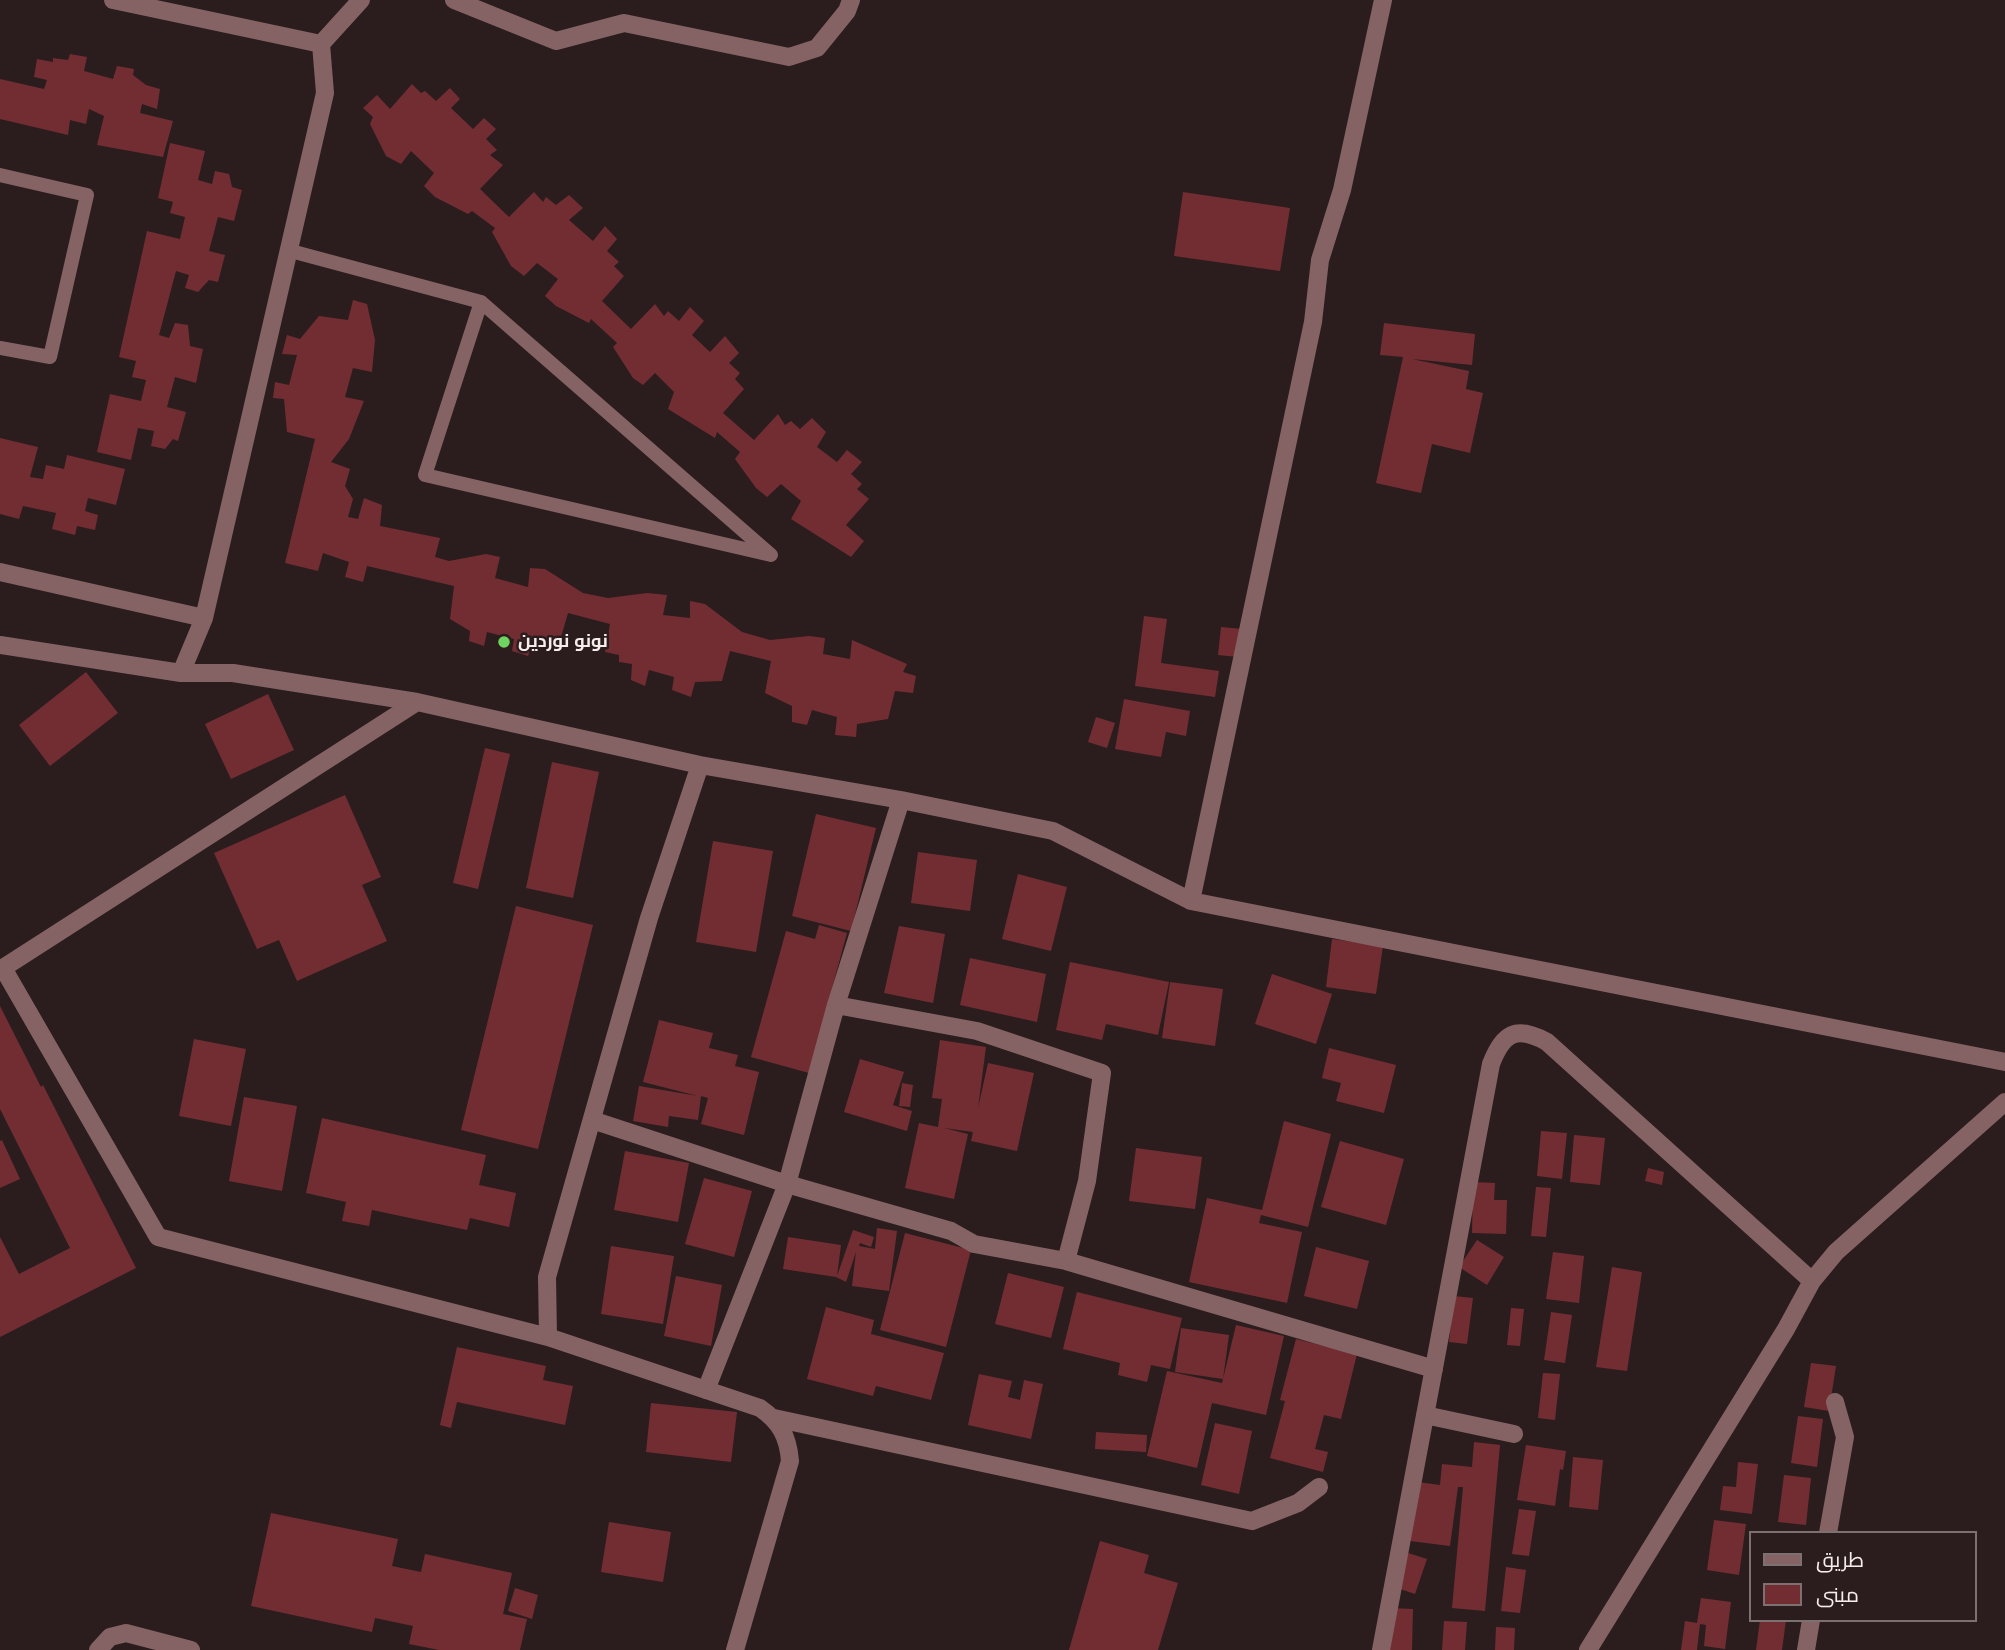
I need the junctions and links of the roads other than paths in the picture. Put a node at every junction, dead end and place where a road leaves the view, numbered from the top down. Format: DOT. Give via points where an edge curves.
graph roads {
  1 [pos="113,0"];
  2 [pos="361,0"];
  3 [pos="454,0"];
  4 [pos="851,0"];
  5 [pos="1383,0"];
  6 [pos="321,44"];
  7 [pos="0,175"];
  8 [pos="287,250"];
  9 [pos="481,302"];
  10 [pos="0,348"];
  11 [pos="0,572"];
  12 [pos="204,618"];
  13 [pos="0,645"];
  14 [pos="181,673"];
  15 [pos="417,702"];
  16 [pos="700,765"];
  17 [pos="901,800"];
  18 [pos="1191,901"];
  19 [pos="1,966"];
  20 [pos="836,1005"];
  21 [pos="2005,1062"];
  22 [pos="2005,1102"];
  23 [pos="592,1119"];
  24 [pos="787,1184"];
  25 [pos="1066,1261"];
  26 [pos="1812,1281"];
  27 [pos="548,1337"];
  28 [pos="1434,1369"];
  29 [pos="706,1390"];
  30 [pos="1835,1402"];
  31 [pos="1425,1415"];
  32 [pos="774,1418"];
  33 [pos="1514,1434"];
  34 [pos="1319,1487"];
  35 [pos="1828,1531"];
  36 [pos="1811,1622"];
  37 [pos="98,1650"];
  38 [pos="191,1650"];
  39 [pos="735,1650"];
  40 [pos="1381,1650"];
  41 [pos="1588,1650"];
  42 [pos="1806,1650"];
  1 -- 6 [label="street"];
  2 -- 6 [label="street"];
  3 -- 4 [label="street" via="556,41 624,23 789,57 817,48"];
  5 -- 18 [label="street" via="1342,190 1320,260 1313,321"];
  6 -- 8 [label="street" via="326,93"];
  7 -- 10 [label="lane" via="87,195 50,357"];
  8 -- 9 [label="lane"];
  8 -- 12 [label="street"];
  9 -- 9 [label="lane" via="636,438 771,555 425,475"];
  11 -- 12 [label="street"];
  12 -- 14 [label="street"];
  13 -- 14 [label="street"];
  14 -- 15 [label="street" via="233,673"];
  15 -- 16 [label="street"];
  15 -- 19 [label="street"];
  16 -- 17 [label="street"];
  16 -- 23 [label="street" via="649,918"];
  17 -- 18 [label="street" via="1053,831"];
  17 -- 20 [label="street"];
  18 -- 21 [label="street"];
  19 -- 27 [label="street" via="158,1237"];
  20 -- 24 [label="street"];
  20 -- 25 [label="street" via="977,1031 1102,1073 1087,1181"];
  22 -- 26 [label="street" via="1836,1252"];
  23 -- 24 [label="street"];
  23 -- 27 [label="street" via="547,1277"];
  24 -- 25 [label="street" via="951,1231 974,1244"];
  24 -- 29 [label="street"];
  25 -- 28 [label="street"];
  26 -- 28 [label="street" via="1547,1042 1512,1034 1498,1047 1491,1064"];
  26 -- 41 [label="street"];
  27 -- 29 [label="street"];
  28 -- 31 [label="street"];
  29 -- 32 [label="street" via="760,1408"];
  30 -- 35 [label="street" via="1845,1437"];
  31 -- 33 [label="street"];
  31 -- 40 [label="street"];
  32 -- 34 [label="street" via="1252,1521 1298,1503"];
  32 -- 39 [label="street" via="789,1444 790,1461"];
  36 -- 42 [label="street"];
  37 -- 38 [label="street" via="110,1636 125,1633"];
}
